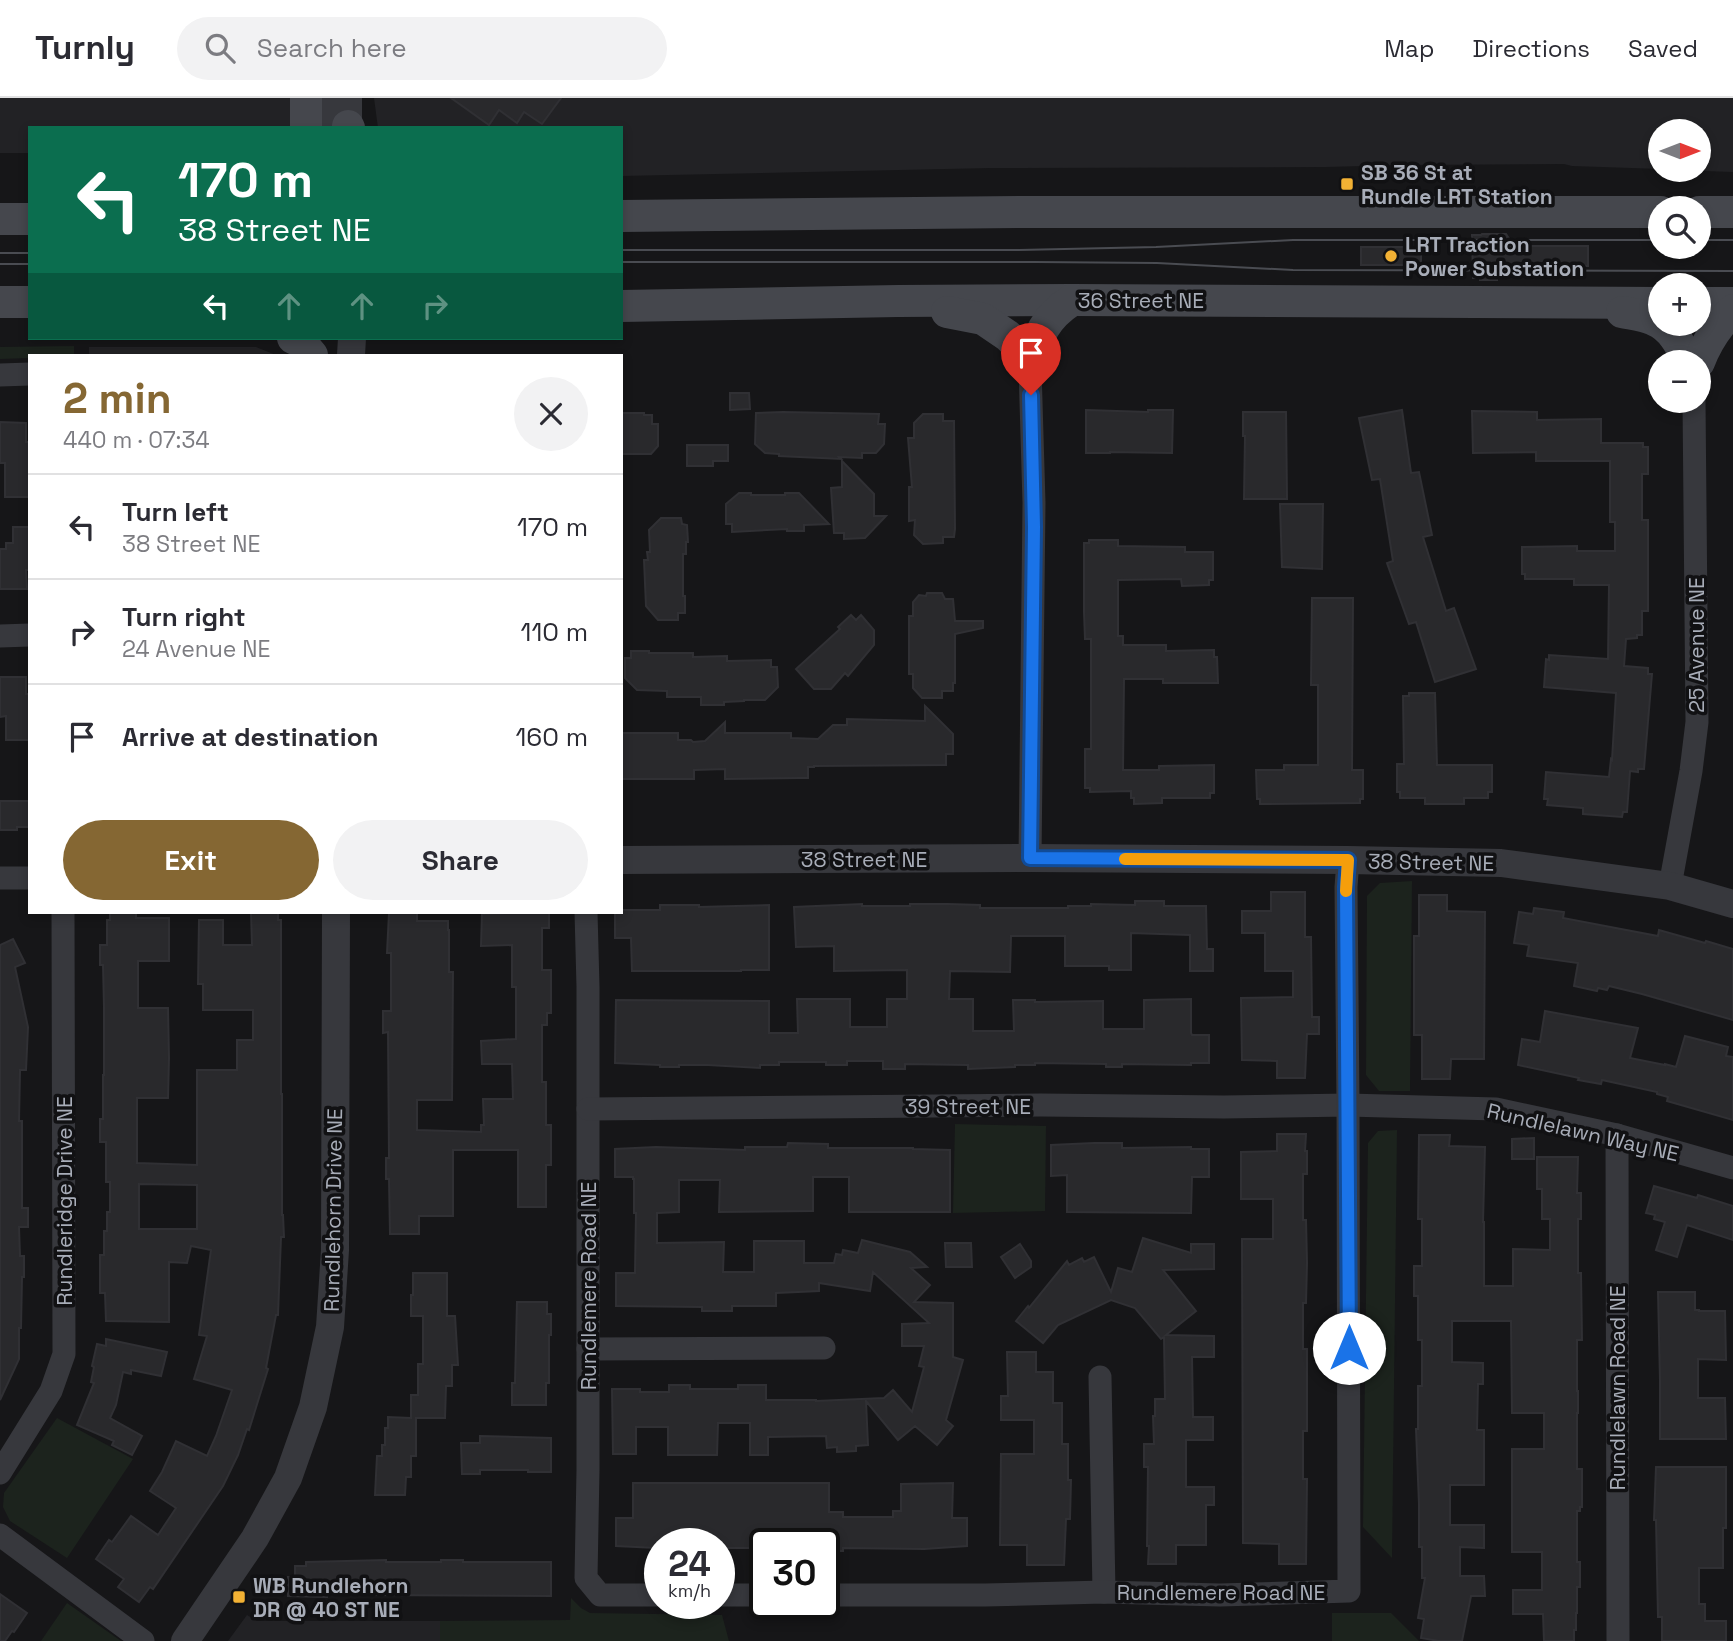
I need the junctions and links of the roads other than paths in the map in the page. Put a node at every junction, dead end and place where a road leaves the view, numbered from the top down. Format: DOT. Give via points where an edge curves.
graph roads {
  1 [pos="306,98"];
  2 [pos="322,98"];
  3 [pos="343,121"];
  4 [pos="306,126"];
  5 [pos="1648,212"];
  6 [pos="1711,212"];
  7 [pos="1733,212"];
  8 [pos="623,216"];
  9 [pos="0,219"];
  10 [pos="28,219"];
  11 [pos="1072,300"];
  12 [pos="898,301"];
  13 [pos="0,302"];
  14 [pos="28,302"];
  15 [pos="1579,303"];
  16 [pos="1648,303"];
  17 [pos="1711,303"];
  18 [pos="1733,303"];
  19 [pos="623,306"];
  20 [pos="1733,310"];
  21 [pos="297,340"];
  22 [pos="1683,350"];
  23 [pos="1703,350"];
  24 [pos="311,354"];
  25 [pos="1030,368"];
  26 [pos="28,374"];
  27 [pos="0,375"];
  28 [pos="1694,413"];
  29 [pos="28,635"];
  30 [pos="0,636"];
  31 [pos="1030,858"];
  32 [pos="623,859"];
  33 [pos="1348,860"];
  34 [pos="28,877"];
  35 [pos="0,878"];
  36 [pos="1670,886"];
  37 [pos="1733,904"];
  38 [pos="63,914"];
  39 [pos="336,914"];
  40 [pos="586,914"];
  41 [pos="1348,1105"];
  42 [pos="588,1109"];
  43 [pos="1616,1135"];
  44 [pos="1733,1168"];
  45 [pos="824,1348"];
  46 [pos="588,1349"];
  47 [pos="1100,1377"];
  48 [pos="0,1473"];
  49 [pos="0,1535"];
  50 [pos="1104,1592"];
  51 [pos="644,1595"];
  52 [pos="840,1595"];
  53 [pos="143,1641"];
  54 [pos="185,1641"];
  55 [pos="1618,1641"];
  1 -- 4 [label="main road"];
  2 -- 3 [label="street"];
  5 -- 8 [label="main road"];
  6 -- 7 [label="main road"];
  9 -- 10 [label="main road"];
  11 -- 12 [label="main road, 36 Street NE"];
  11 -- 15 [label="main road, 36 Street NE"];
  11 -- 25 [label="main road" via="1045,324"];
  12 -- 19 [label="main road, 36 Street NE"];
  12 -- 25 [label="main road" via="983,320 1018,346"];
  13 -- 14 [label="main road"];
  15 -- 16 [label="main road, 36 Street NE"];
  15 -- 22 [label="main road" via="1654,320"];
  17 -- 18 [label="main road"];
  20 -- 23 [label="main road"];
  21 -- 24 [label="main road"];
  25 -- 31 [label="street" via="1034,527"];
  26 -- 27 [label="street"];
  28 -- 36 [label="street, 25 Avenue NE" via="1697,722"];
  29 -- 30 [label="street"];
  31 -- 32 [label="street, 38 Street NE"];
  31 -- 33 [label="street, 38 Street NE"];
  33 -- 36 [label="street, 38 Street NE" via="1501,863"];
  33 -- 41 [label="street, Rundlemere Road NE"];
  34 -- 35 [label="street"];
  36 -- 37 [label="street, 38 Street NE"];
  38 -- 48 [label="street, Rundleridge Drive NE" via="64,1354 51,1391"];
  39 -- 54 [label="street, Rundlehorn Drive NE" via="335,1250 330,1327 313,1407 288,1478 255,1538"];
  40 -- 42 [label="street, Rundlemere Road NE"];
  41 -- 42 [label="street, 39 Street NE"];
  41 -- 43 [label="street, Rundlelawn Way NE" via="1496,1109"];
  41 -- 50 [label="street, Rundlemere Road NE" via="1349,1591"];
  42 -- 46 [label="street, Rundlemere Road NE"];
  43 -- 44 [label="street, Rundlelawn Way NE"];
  43 -- 55 [label="street, Rundlelawn Road NE"];
  45 -- 46 [label="street"];
  46 -- 51 [label="street, Rundlemere Road NE" via="586,1578 600,1595"];
  47 -- 50 [label="street"];
  49 -- 53 [label="street"];
  50 -- 52 [label="street, Rundlemere Road NE"];
}
